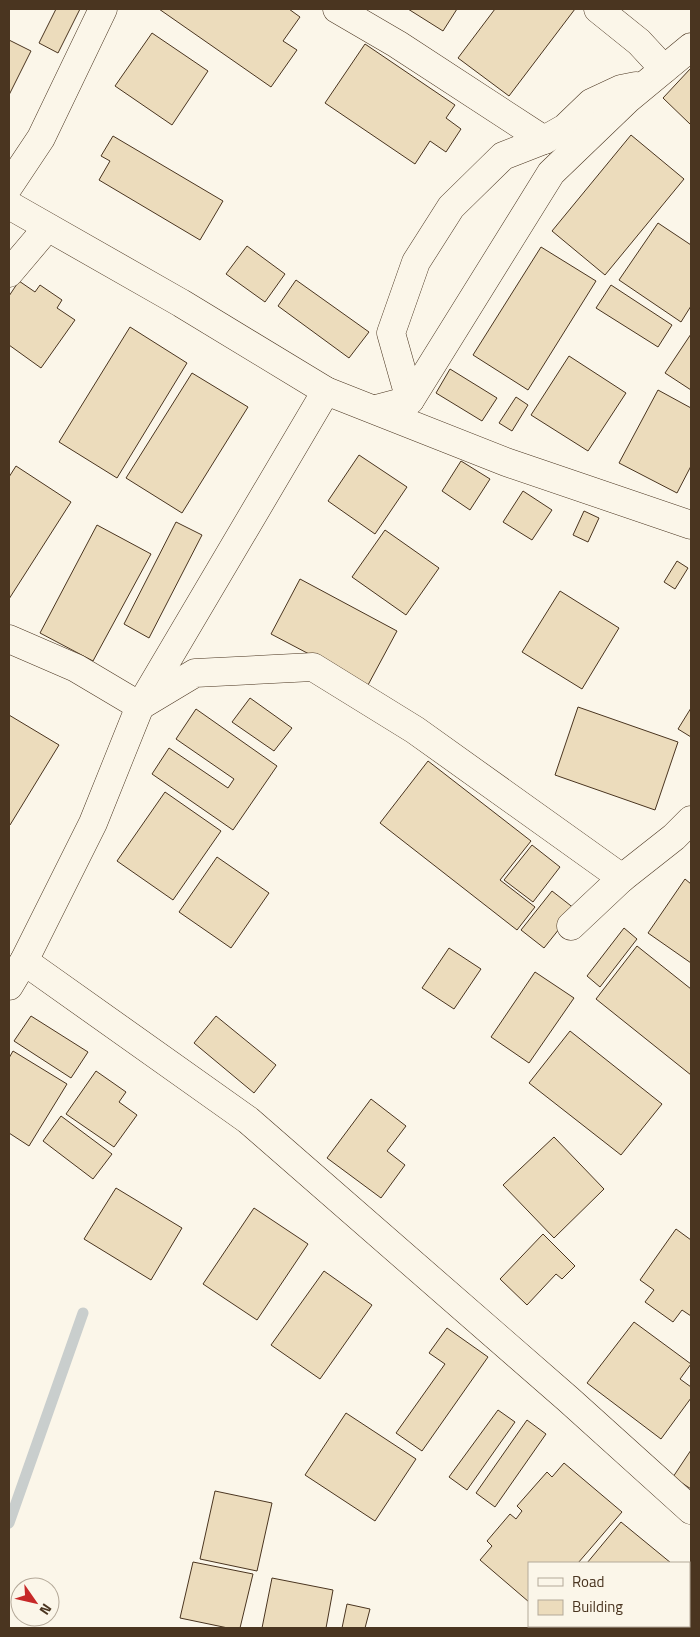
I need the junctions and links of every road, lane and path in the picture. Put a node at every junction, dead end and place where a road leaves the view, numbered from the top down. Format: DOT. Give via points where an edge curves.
graph roads {
  1 [pos="103,9"];
  2 [pos="337,9"];
  3 [pos="598,9"];
  4 [pos="691,46"];
  5 [pos="655,76"];
  6 [pos="544,140"];
  7 [pos="9,186"];
  8 [pos="9,205"];
  9 [pos="47,228"];
  10 [pos="9,273"];
  11 [pos="326,391"];
  12 [pos="410,400"];
  13 [pos="376,409"];
  14 [pos="691,525"];
  15 [pos="9,639"];
  16 [pos="140,706"];
  17 [pos="691,820"];
  18 [pos="622,878"];
  19 [pos="572,926"];
  20 [pos="24,961"];
  21 [pos="9,986"];
  22 [pos="691,1510"];
  1 -- 7 [label="street" via="41,138"];
  2 -- 6 [label="street" via="397,44"];
  3 -- 5 [label="street" via="639,42"];
  4 -- 5 [label="street"];
  5 -- 6 [label="street" via="591,103 565,128"];
  5 -- 12 [label="street" via="551,173"];
  6 -- 12 [label="street" via="503,156 450,207 416,262 390,333"];
  8 -- 9 [label="street"];
  9 -- 10 [label="street"];
  9 -- 11 [label="street" via="181,303"];
  11 -- 13 [label="street"];
  11 -- 16 [label="street"];
  12 -- 13 [label="street"];
  13 -- 14 [label="street" via="506,462"];
  15 -- 16 [label="street" via="76,668"];
  16 -- 18 [label="street" via="194,673 313,667 415,730"];
  16 -- 20 [label="street" via="93,823"];
  17 -- 18 [label="street"];
  18 -- 19 [label="street"];
  20 -- 21 [label="street"];
  20 -- 22 [label="street" via="248,1120"];
}
